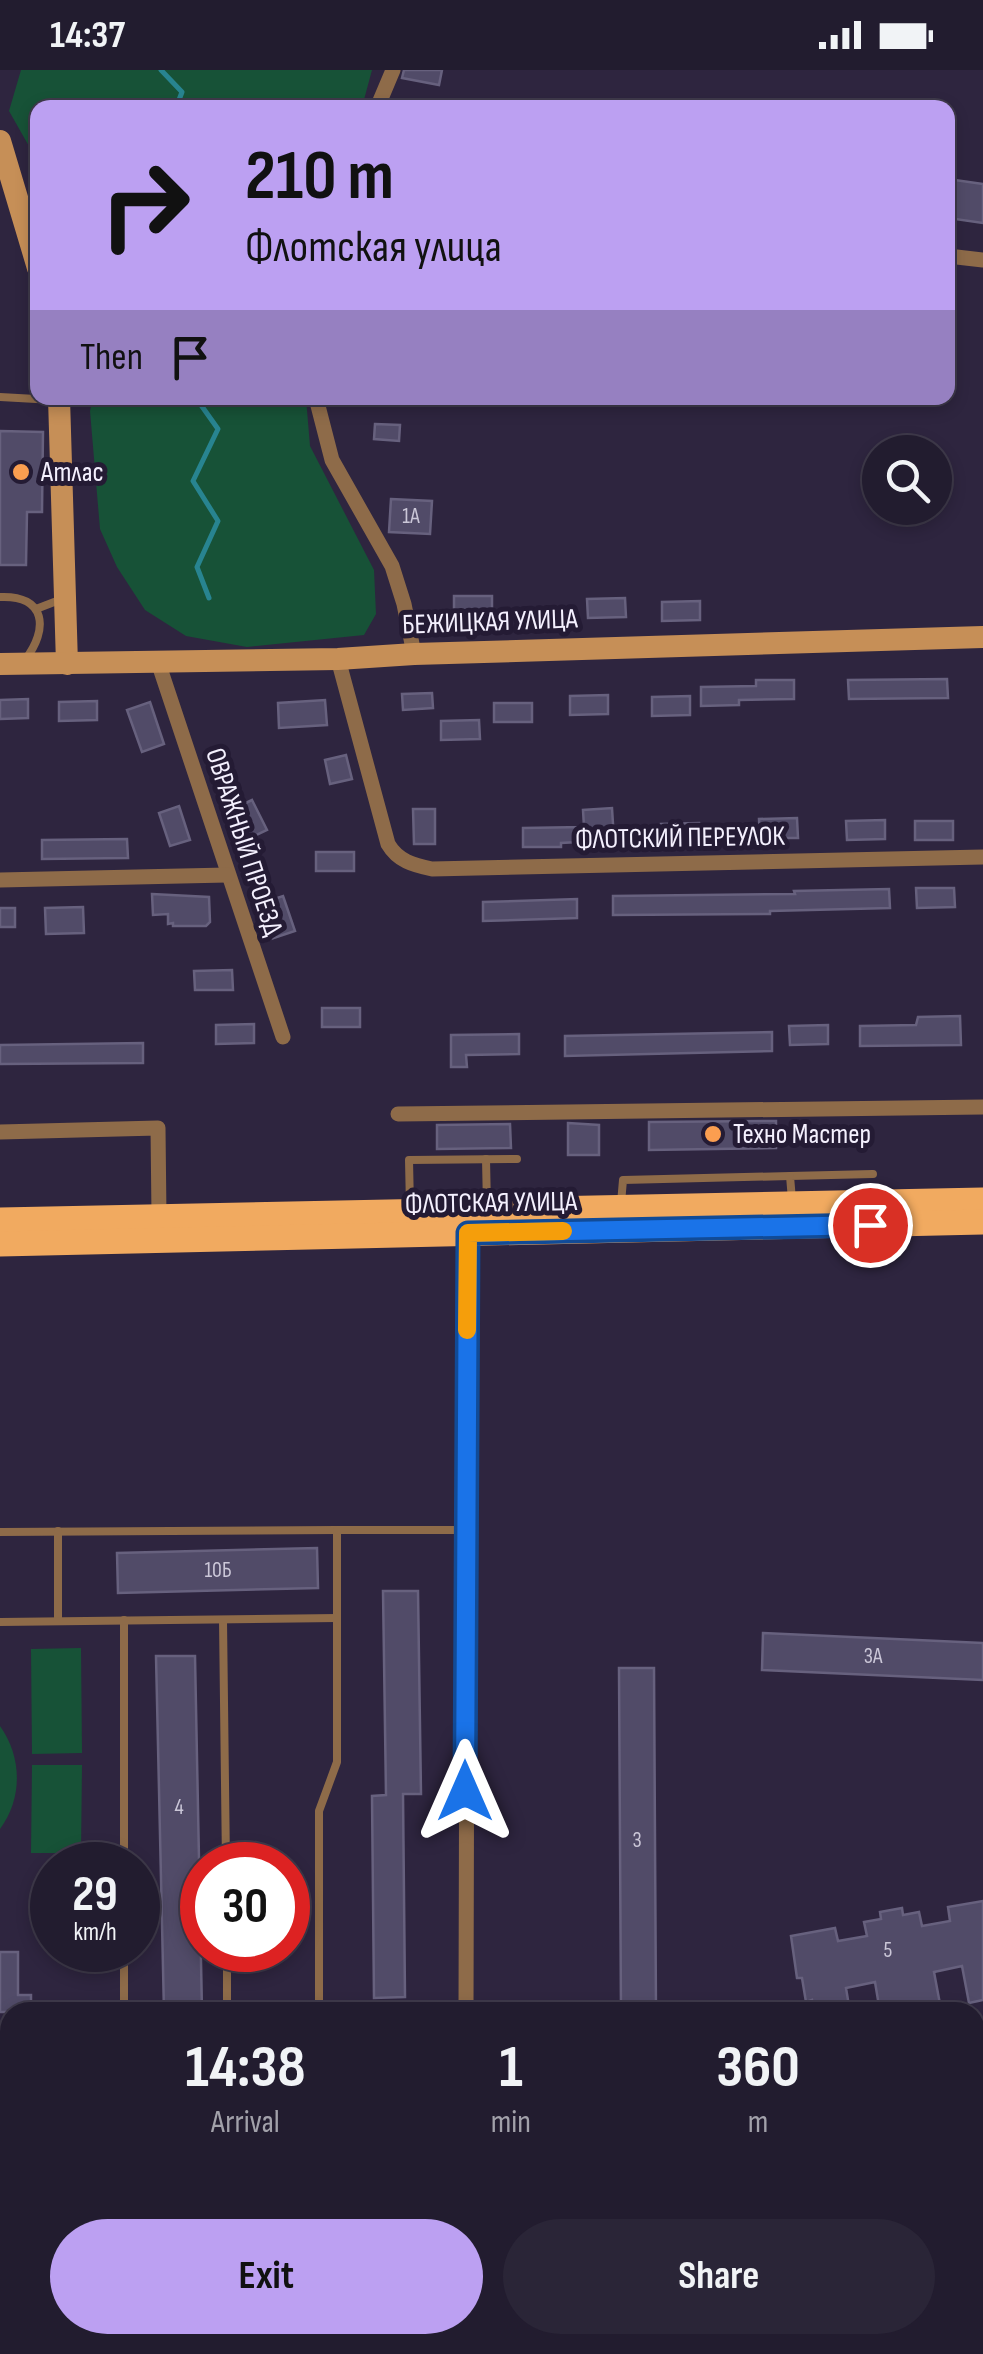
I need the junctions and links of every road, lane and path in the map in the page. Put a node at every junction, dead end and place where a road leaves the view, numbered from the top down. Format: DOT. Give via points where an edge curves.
graph roads {
  1 [pos="392,70"];
  2 [pos="380,100"];
  3 [pos="0,141"];
  4 [pos="6,181"];
  5 [pos="30,246"];
  6 [pos="955,257"];
  7 [pos="983,260"];
  8 [pos="0,397"];
  9 [pos="30,398"];
  10 [pos="59,405"];
  11 [pos="318,405"];
  12 [pos="0,596"];
  13 [pos="66,598"];
  14 [pos="36,609"];
  15 [pos="983,637"];
  16 [pos="414,654"];
  17 [pos="338,659"];
  18 [pos="158,662"];
  19 [pos="11,664"];
  20 [pos="67,664"];
  21 [pos="983,857"];
  22 [pos="228,875"];
  23 [pos="0,880"];
  24 [pos="283,1037"];
  25 [pos="983,1107"];
  26 [pos="398,1114"];
  27 [pos="0,1132"];
  28 [pos="517,1159"];
  29 [pos="486,1160"];
  30 [pos="873,1174"];
  31 [pos="790,1176"];
  32 [pos="983,1200"];
  33 [pos="792,1204"];
  34 [pos="620,1209"];
  35 [pos="486,1212"];
  36 [pos="159,1216"];
  37 [pos="0,1220"];
  38 [pos="983,1222"];
  39 [pos="410,1224"];
  40 [pos="468,1233"];
  41 [pos="0,1244"];
  42 [pos="337,1530"];
  43 [pos="466,1530"];
  44 [pos="0,1532"];
  45 [pos="58,1532"];
  46 [pos="337,1618"];
  47 [pos="58,1620"];
  48 [pos="124,1620"];
  49 [pos="223,1620"];
  50 [pos="0,1622"];
  51 [pos="124,1842"];
  52 [pos="226,1842"];
  53 [pos="124,1972"];
  54 [pos="227,1972"];
  55 [pos="124,2002"];
  56 [pos="228,2002"];
  57 [pos="318,2002"];
  58 [pos="466,2002"];
  1 -- 2 [label="street"];
  3 -- 4 [label="street"];
  4 -- 5 [label="street"];
  6 -- 7 [label="street"];
  8 -- 9 [label="lane"];
  10 -- 13 [label="street"];
  11 -- 16 [label="street" via="332,460 392,566"];
  12 -- 14 [label="lane" via="22,598"];
  13 -- 14 [label="lane"];
  13 -- 20 [label="street"];
  14 -- 19 [label="lane" via="38,644"];
  15 -- 16 [label="street, БЕЖИЦКАЯ УЛИЦА"];
  16 -- 17 [label="street, БЕЖИЦКАЯ УЛИЦА"];
  17 -- 18 [label="street, БЕЖИЦКАЯ УЛИЦА"];
  17 -- 21 [label="street, ФЛОТСКИЙ ПЕРЕУЛОК" via="388,844 400,859 432,869"];
  18 -- 20 [label="street, БЕЖИЦКАЯ УЛИЦА"];
  18 -- 22 [label="street, ОВРАЖНЫЙ ПРОЕЗД"];
  19 -- 20 [label="street, БЕЖИЦКАЯ УЛИЦА"];
  22 -- 23 [label="street"];
  22 -- 24 [label="street, ОВРАЖНЫЙ ПРОЕЗД"];
  25 -- 26 [label="street"];
  27 -- 36 [label="street" via="158,1128"];
  28 -- 29 [label="lane"];
  29 -- 35 [label="lane"];
  29 -- 39 [label="lane" via="408,1160"];
  30 -- 31 [label="lane"];
  31 -- 33 [label="lane"];
  31 -- 34 [label="lane" via="622,1180"];
  32 -- 33 [label="main road, ФЛОТСКАЯ УЛИЦА"];
  33 -- 34 [label="main road, ФЛОТСКАЯ УЛИЦА"];
  34 -- 35 [label="main road, ФЛОТСКАЯ УЛИЦА"];
  35 -- 39 [label="main road, ФЛОТСКАЯ УЛИЦА"];
  36 -- 37 [label="main road, ФЛОТСКАЯ УЛИЦА"];
  36 -- 39 [label="main road, ФЛОТСКАЯ УЛИЦА"];
  38 -- 40 [label="main road, ФЛОТСКАЯ УЛИЦА"];
  39 -- 40 [label="main road, ФЛОТСКАЯ УЛИЦА"];
  39 -- 41 [label="main road, ФЛОТСКАЯ УЛИЦА"];
  40 -- 43 [label="street"];
  42 -- 43 [label="lane"];
  42 -- 45 [label="lane"];
  42 -- 46 [label="lane"];
  43 -- 58 [label="street"];
  44 -- 45 [label="lane"];
  45 -- 47 [label="lane"];
  46 -- 49 [label="lane"];
  46 -- 57 [label="lane" via="337,1762 319,1811"];
  47 -- 48 [label="lane"];
  47 -- 50 [label="lane"];
  48 -- 49 [label="lane"];
  48 -- 51 [label="lane"];
  49 -- 52 [label="lane"];
  53 -- 55 [label="lane"];
  54 -- 56 [label="lane"];
}
